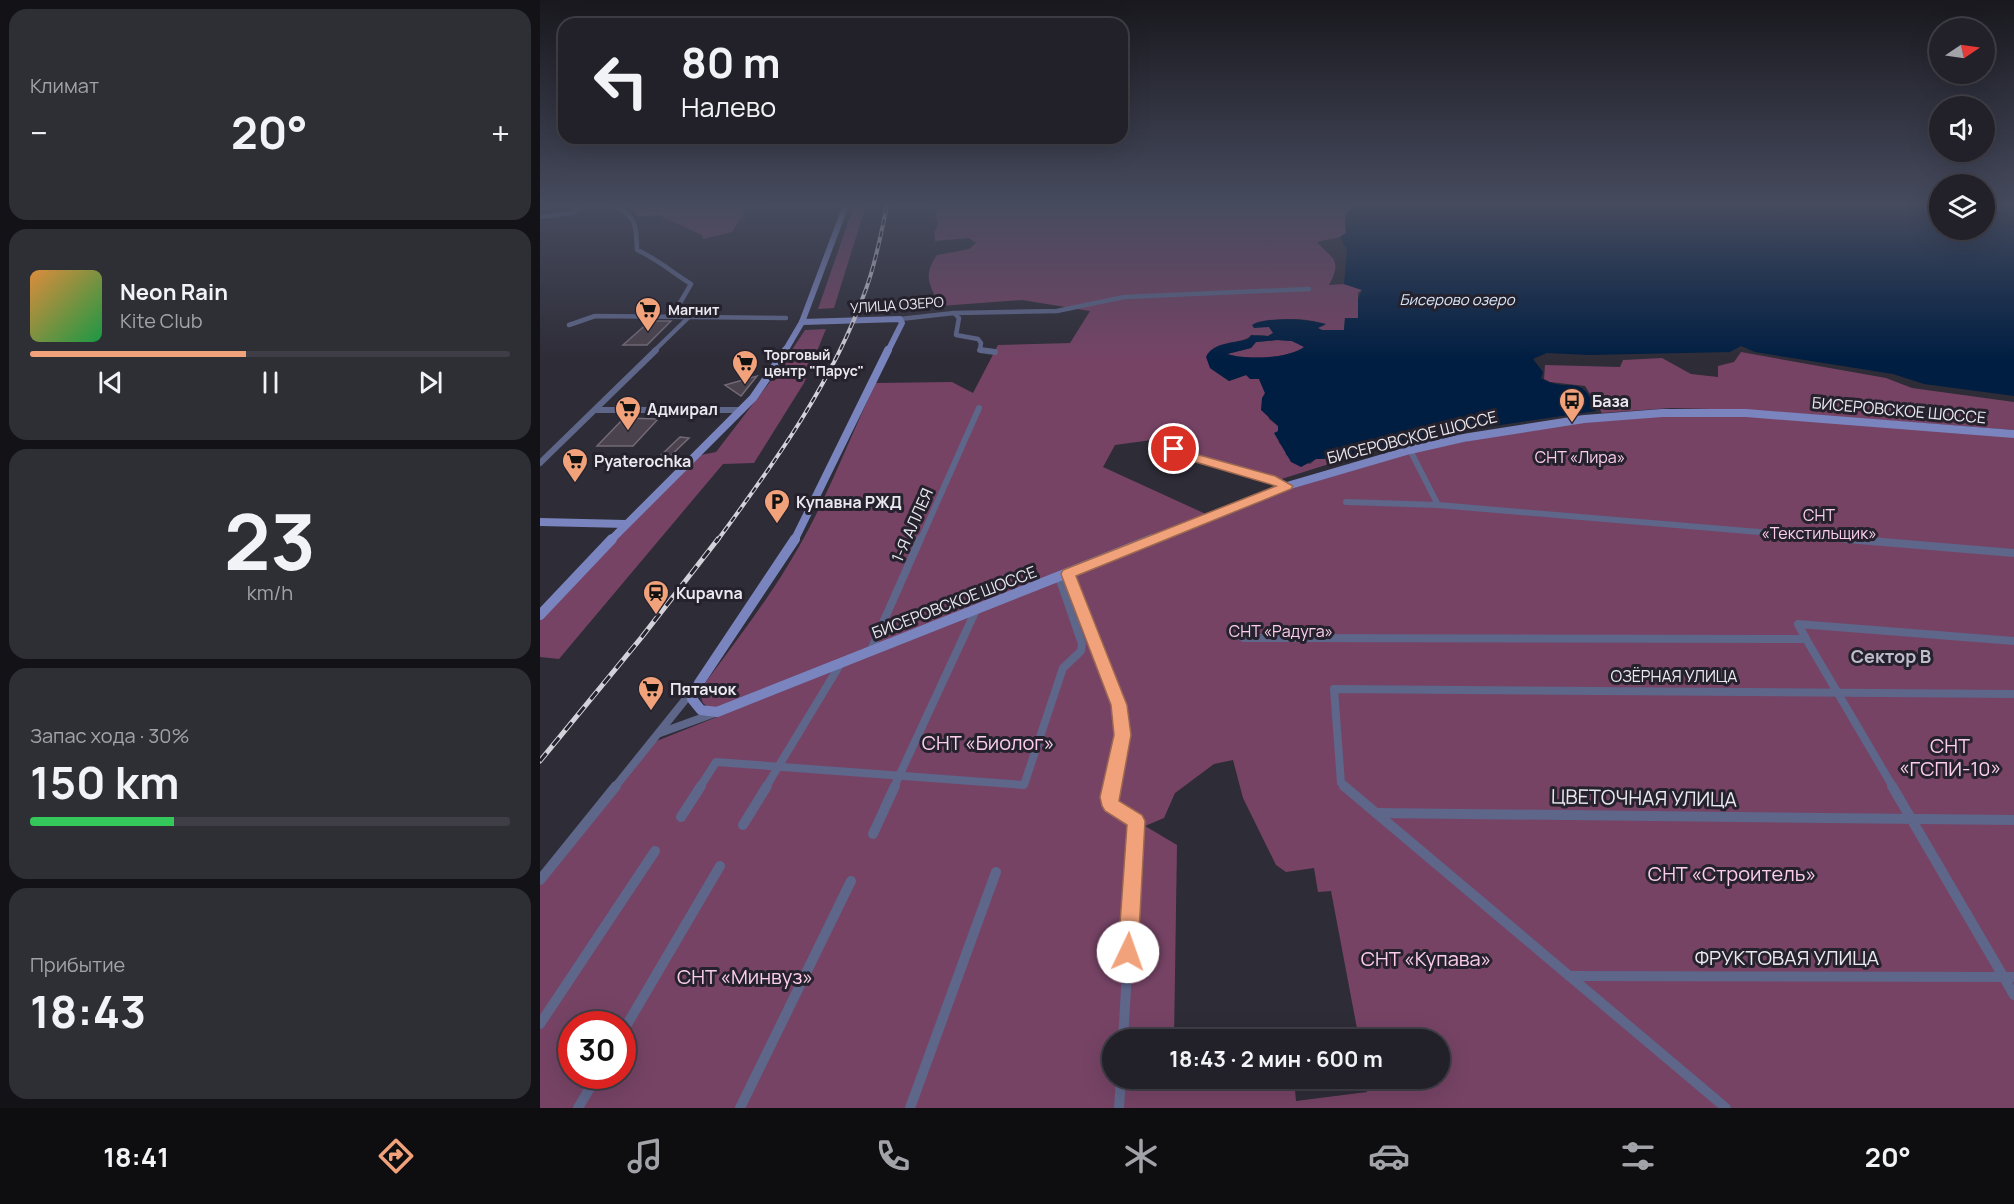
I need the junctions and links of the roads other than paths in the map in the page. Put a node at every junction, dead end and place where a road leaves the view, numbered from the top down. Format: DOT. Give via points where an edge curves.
graph roads {
  1 [pos="651,257"];
  2 [pos="827,257"];
  3 [pos="1309,289"];
  4 [pos="954,313"];
  5 [pos="673,315"];
  6 [pos="691,315"];
  7 [pos="786,318"];
  8 [pos="900,319"];
  9 [pos="802,322"];
  10 [pos="569,325"];
  11 [pos="995,352"];
  12 [pos="979,408"];
  13 [pos="595,410"];
  14 [pos="742,410"];
  15 [pos="2014,434"];
  16 [pos="1174,449"];
  17 [pos="1410,450"];
  18 [pos="540,463"];
  19 [pos="1287,486"];
  20 [pos="1346,502"];
  21 [pos="1438,505"];
  22 [pos="540,522"];
  23 [pos="626,524"];
  24 [pos="2014,553"];
  25 [pos="1063,575"];
  26 [pos="976,610"];
  27 [pos="540,615"];
  28 [pos="1245,638"];
  29 [pos="1806,639"];
  30 [pos="2014,641"];
  31 [pos="870,652"];
  32 [pos="841,663"];
  33 [pos="699,683"];
  34 [pos="1838,692"];
  35 [pos="2014,694"];
  36 [pos="717,712"];
  37 [pos="658,734"];
  38 [pos="780,767"];
  39 [pos="900,776"];
  40 [pos="1376,813"];
  41 [pos="681,817"];
  42 [pos="1911,819"];
  43 [pos="2014,820"];
  44 [pos="743,825"];
  45 [pos="873,834"];
  46 [pos="655,851"];
  47 [pos="720,866"];
  48 [pos="996,872"];
  49 [pos="540,880"];
  50 [pos="851,880"];
  51 [pos="1569,976"];
  52 [pos="2009,977"];
  53 [pos="2014,994"];
  54 [pos="635,1011"];
  55 [pos="540,1024"];
  56 [pos="1124,1029"];
  57 [pos="589,1089"];
  58 [pos="1120,1089"];
  59 [pos="578,1108"];
  60 [pos="741,1108"];
  61 [pos="910,1108"];
  62 [pos="1119,1108"];
  63 [pos="1726,1108"];
  1 -- 5 [label="street" via="691,284"];
  2 -- 9 [label="main road"];
  3 -- 4 [label="street" via="1124,297 1056,311"];
  4 -- 8 [label="street, УЛИЦА ОЗЕРО"];
  4 -- 11 [label="street, УЛИЦА ОЗЕРО" via="959,318 956,335 978,339 980,350"];
  5 -- 6 [label="street"];
  5 -- 10 [label="street" via="595,316"];
  6 -- 7 [label="street"];
  6 -- 13 [label="street"];
  8 -- 9 [label="main road, УЛИЦА ОЗЕРО"];
  8 -- 33 [label="main road" via="901,327 790,549"];
  9 -- 14 [label="main road"];
  12 -- 31 [label="street, 1-Я АЛЛЕЯ"];
  13 -- 14 [label="street"];
  13 -- 18 [label="street"];
  14 -- 23 [label="main road"];
  15 -- 17 [label="main road, БИСЕРОВСКОЕ ШОССЕ" via="1746,413 1662,413 1508,429"];
  16 -- 19 [label="street"];
  17 -- 19 [label="main road, БИСЕРОВСКОЕ ШОССЕ"];
  17 -- 21 [label="street"];
  19 -- 25 [label="main road, БИСЕРОВСКОЕ ШОССЕ"];
  20 -- 21 [label="street"];
  21 -- 24 [label="street"];
  22 -- 23 [label="main road"];
  23 -- 27 [label="main road"];
  25 -- 26 [label="main road, БИСЕРОВСКОЕ ШОССЕ"];
  25 -- 39 [label="street" via="1083,644 1063,668 1024,785"];
  25 -- 56 [label="street" via="1119,705 1122,735 1110,802 1136,821"];
  26 -- 31 [label="main road, БИСЕРОВСКОЕ ШОССЕ"];
  26 -- 39 [label="street"];
  28 -- 29 [label="street"];
  29 -- 30 [label="street" via="1798,624"];
  29 -- 34 [label="street"];
  31 -- 32 [label="main road, БИСЕРОВСКОЕ ШОССЕ"];
  32 -- 36 [label="main road, БИСЕРОВСКОЕ ШОССЕ"];
  32 -- 38 [label="street"];
  33 -- 36 [label="main road" via="692,699 695,706 701,711"];
  33 -- 37 [label="street"];
  34 -- 35 [label="street, ОЗЁРНАЯ УЛИЦА"];
  34 -- 40 [label="street, ОЗЁРНАЯ УЛИЦА" via="1335,689 1341,783"];
  34 -- 42 [label="street"];
  36 -- 37 [label="street"];
  37 -- 49 [label="street"];
  38 -- 39 [label="street"];
  38 -- 41 [label="street" via="716,762"];
  38 -- 44 [label="street"];
  39 -- 45 [label="street"];
  40 -- 42 [label="street, ЦВЕТОЧНАЯ УЛИЦА"];
  40 -- 51 [label="street"];
  42 -- 43 [label="street, ЦВЕТОЧНАЯ УЛИЦА"];
  42 -- 52 [label="street"];
  46 -- 55 [label="street"];
  47 -- 54 [label="street"];
  48 -- 61 [label="street"];
  50 -- 60 [label="street"];
  51 -- 52 [label="street, ФРУКТОВАЯ УЛИЦА"];
  51 -- 63 [label="street"];
  52 -- 53 [label="street"];
  57 -- 59 [label="street"];
  58 -- 62 [label="street"];
}
